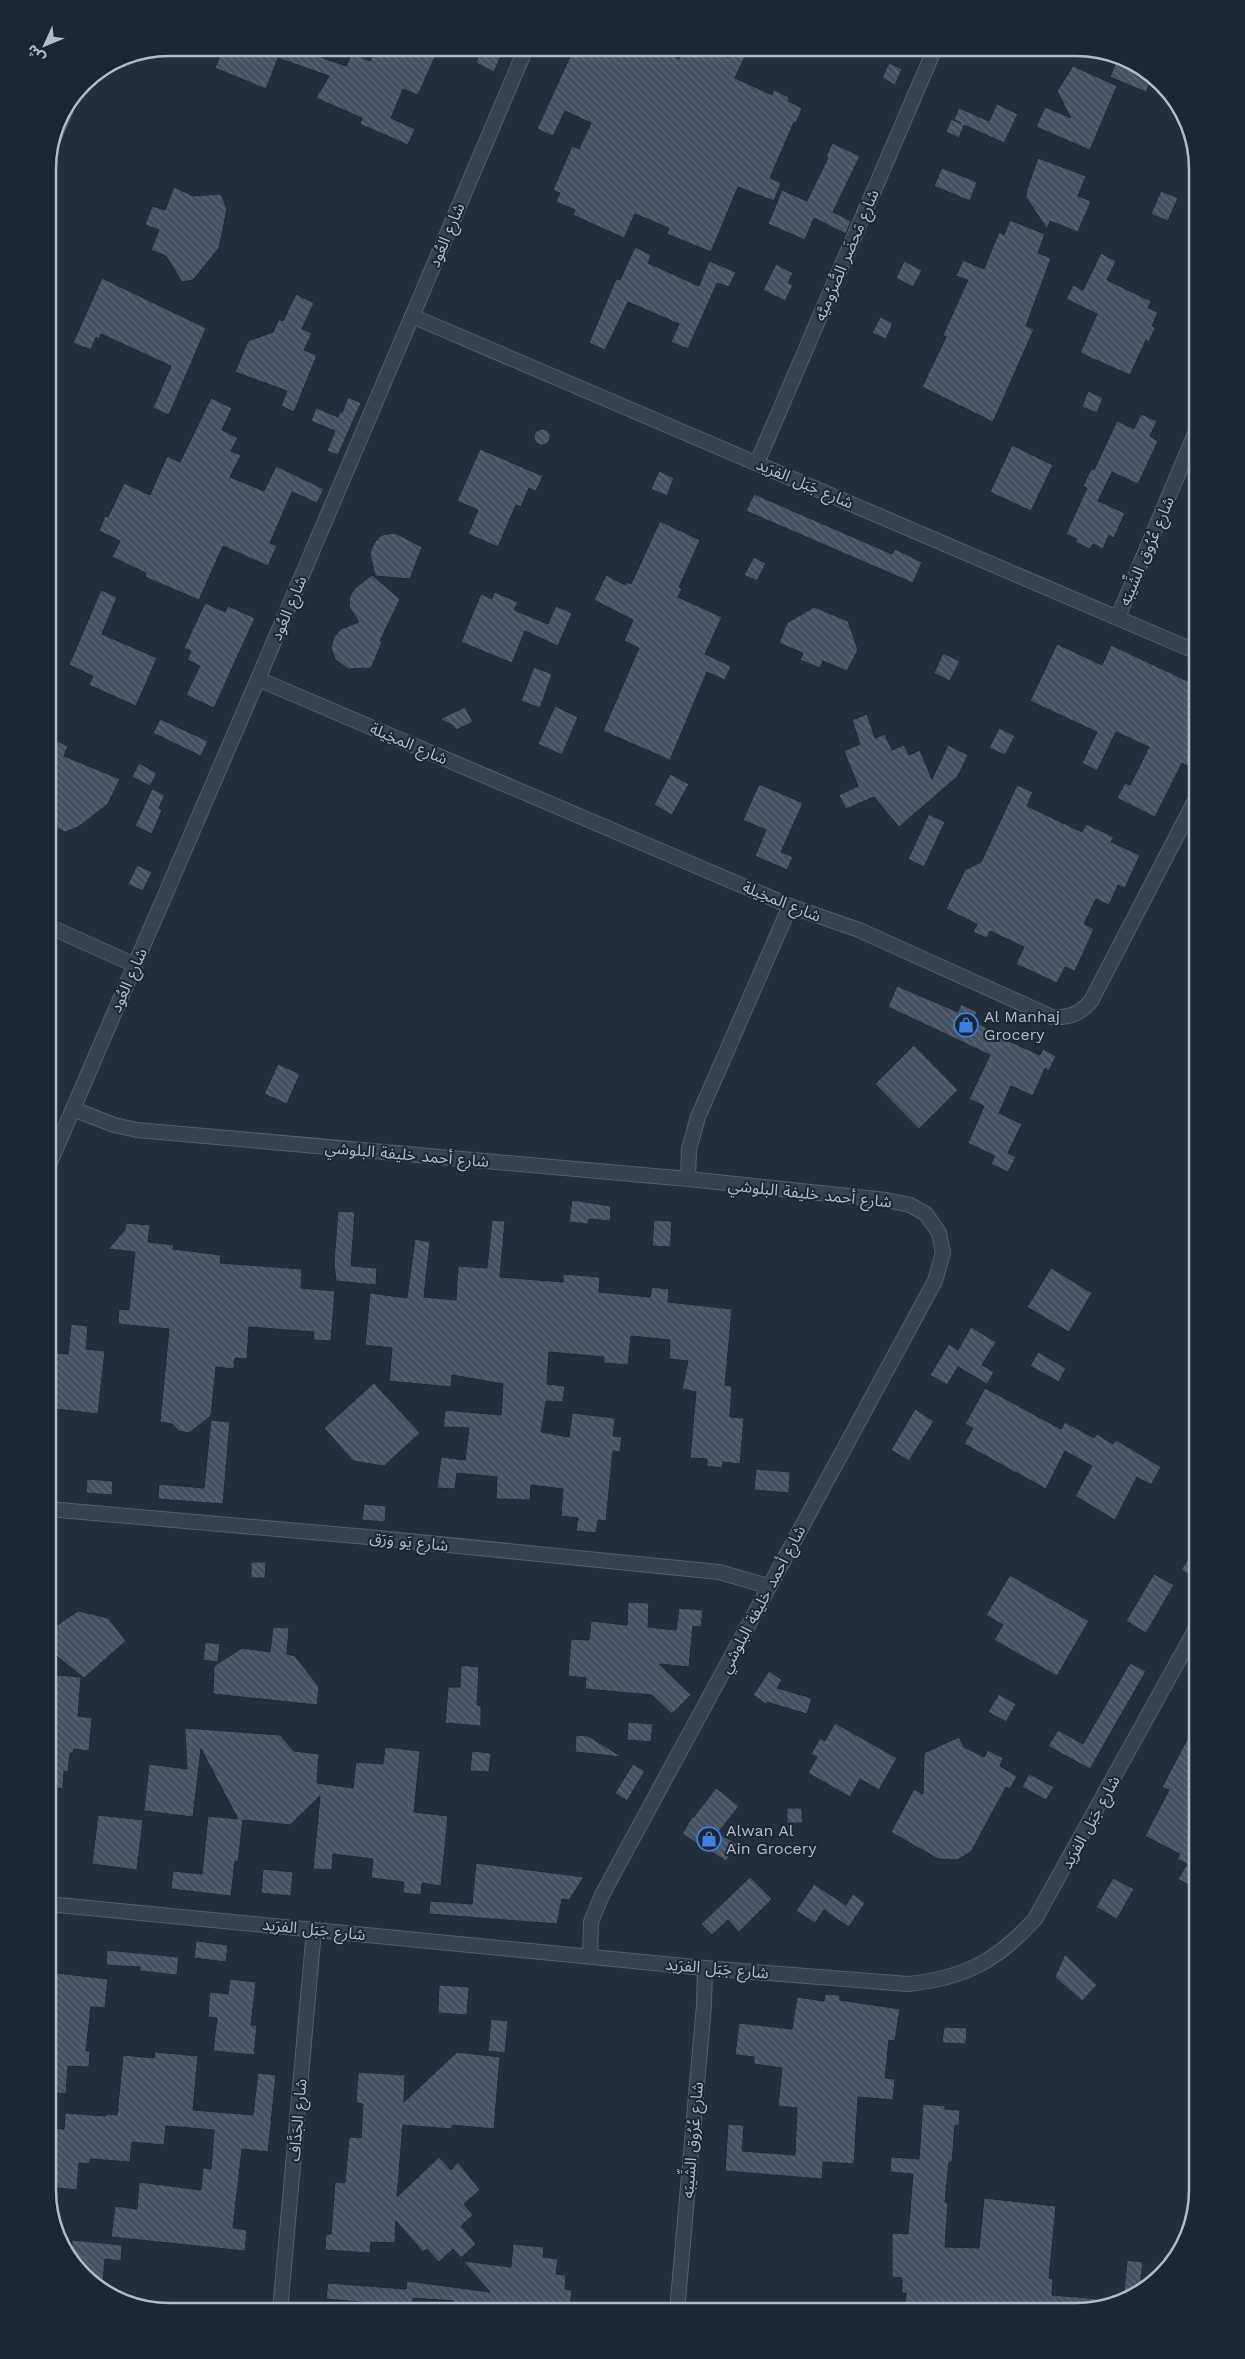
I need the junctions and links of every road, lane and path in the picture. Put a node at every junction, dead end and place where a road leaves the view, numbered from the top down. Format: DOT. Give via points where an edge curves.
graph roads {
  1 [pos="523,56"];
  2 [pos="932,56"];
  3 [pos="412,316"];
  4 [pos="1189,450"];
  5 [pos="757,462"];
  6 [pos="1118,617"];
  7 [pos="1189,648"];
  8 [pos="258,679"];
  9 [pos="1189,814"];
  10 [pos="790,906"];
  11 [pos="56,929"];
  12 [pos="135,964"];
  13 [pos="73,1109"];
  14 [pos="56,1148"];
  15 [pos="688,1179"];
  16 [pos="56,1510"];
  17 [pos="768,1586"];
  18 [pos="1189,1643"];
  19 [pos="56,1905"];
  20 [pos="314,1930"];
  21 [pos="590,1955"];
  22 [pos="705,1968"];
  23 [pos="281,2303"];
  24 [pos="678,2303"];
  1 -- 3 [label="street, شارع العُود"];
  2 -- 5 [label="street, شارع مَحضَر الصُّرُوميَّه"];
  3 -- 5 [label="street, شارع جَبَل الفرَيد"];
  3 -- 8 [label="street, شارع العُود"];
  4 -- 6 [label="street, شارع عُرُوق الشِّيبَه"];
  5 -- 6 [label="street, شارع جَبَل الفرَيد"];
  6 -- 7 [label="street, شارع جَبَل الفرَيد"];
  8 -- 10 [label="street, شارع المخِيلة"];
  8 -- 12 [label="street, شارع العُود"];
  9 -- 10 [label="street, شارع المخِيلة" via="1097,992 1084,1009 1074,1015 1052,1017 859,930"];
  10 -- 15 [label="street" via="698,1117 689,1149"];
  11 -- 12 [label="street"];
  12 -- 13 [label="street, شارع العُود"];
  13 -- 14 [label="street, شارع العُود"];
  13 -- 15 [label="street, شارع أحمد خليفة البلوشي" via="137,1130"];
  15 -- 17 [label="street, شارع أحمد خليفة البلوشي" via="910,1204 926,1214 939,1233 943,1254 935,1281"];
  16 -- 17 [label="street, شارع يَو وَرَق" via="718,1572"];
  17 -- 21 [label="street, شارع أحمد خليفة البلوشي" via="602,1895 591,1922"];
  18 -- 22 [label="street, شارع جَبَل الفرَيد" via="1035,1919 1016,1941 992,1959 947,1978 908,1984"];
  19 -- 20 [label="street, شارع جَبَل الفرَيد"];
  20 -- 21 [label="street, شارع جَبَل الفرَيد"];
  20 -- 23 [label="street, شارع الجَدَّاف"];
  21 -- 22 [label="street, شارع جَبَل الفرَيد"];
  22 -- 24 [label="street, شارع عُرُوق الشِّيبَه"];
}
